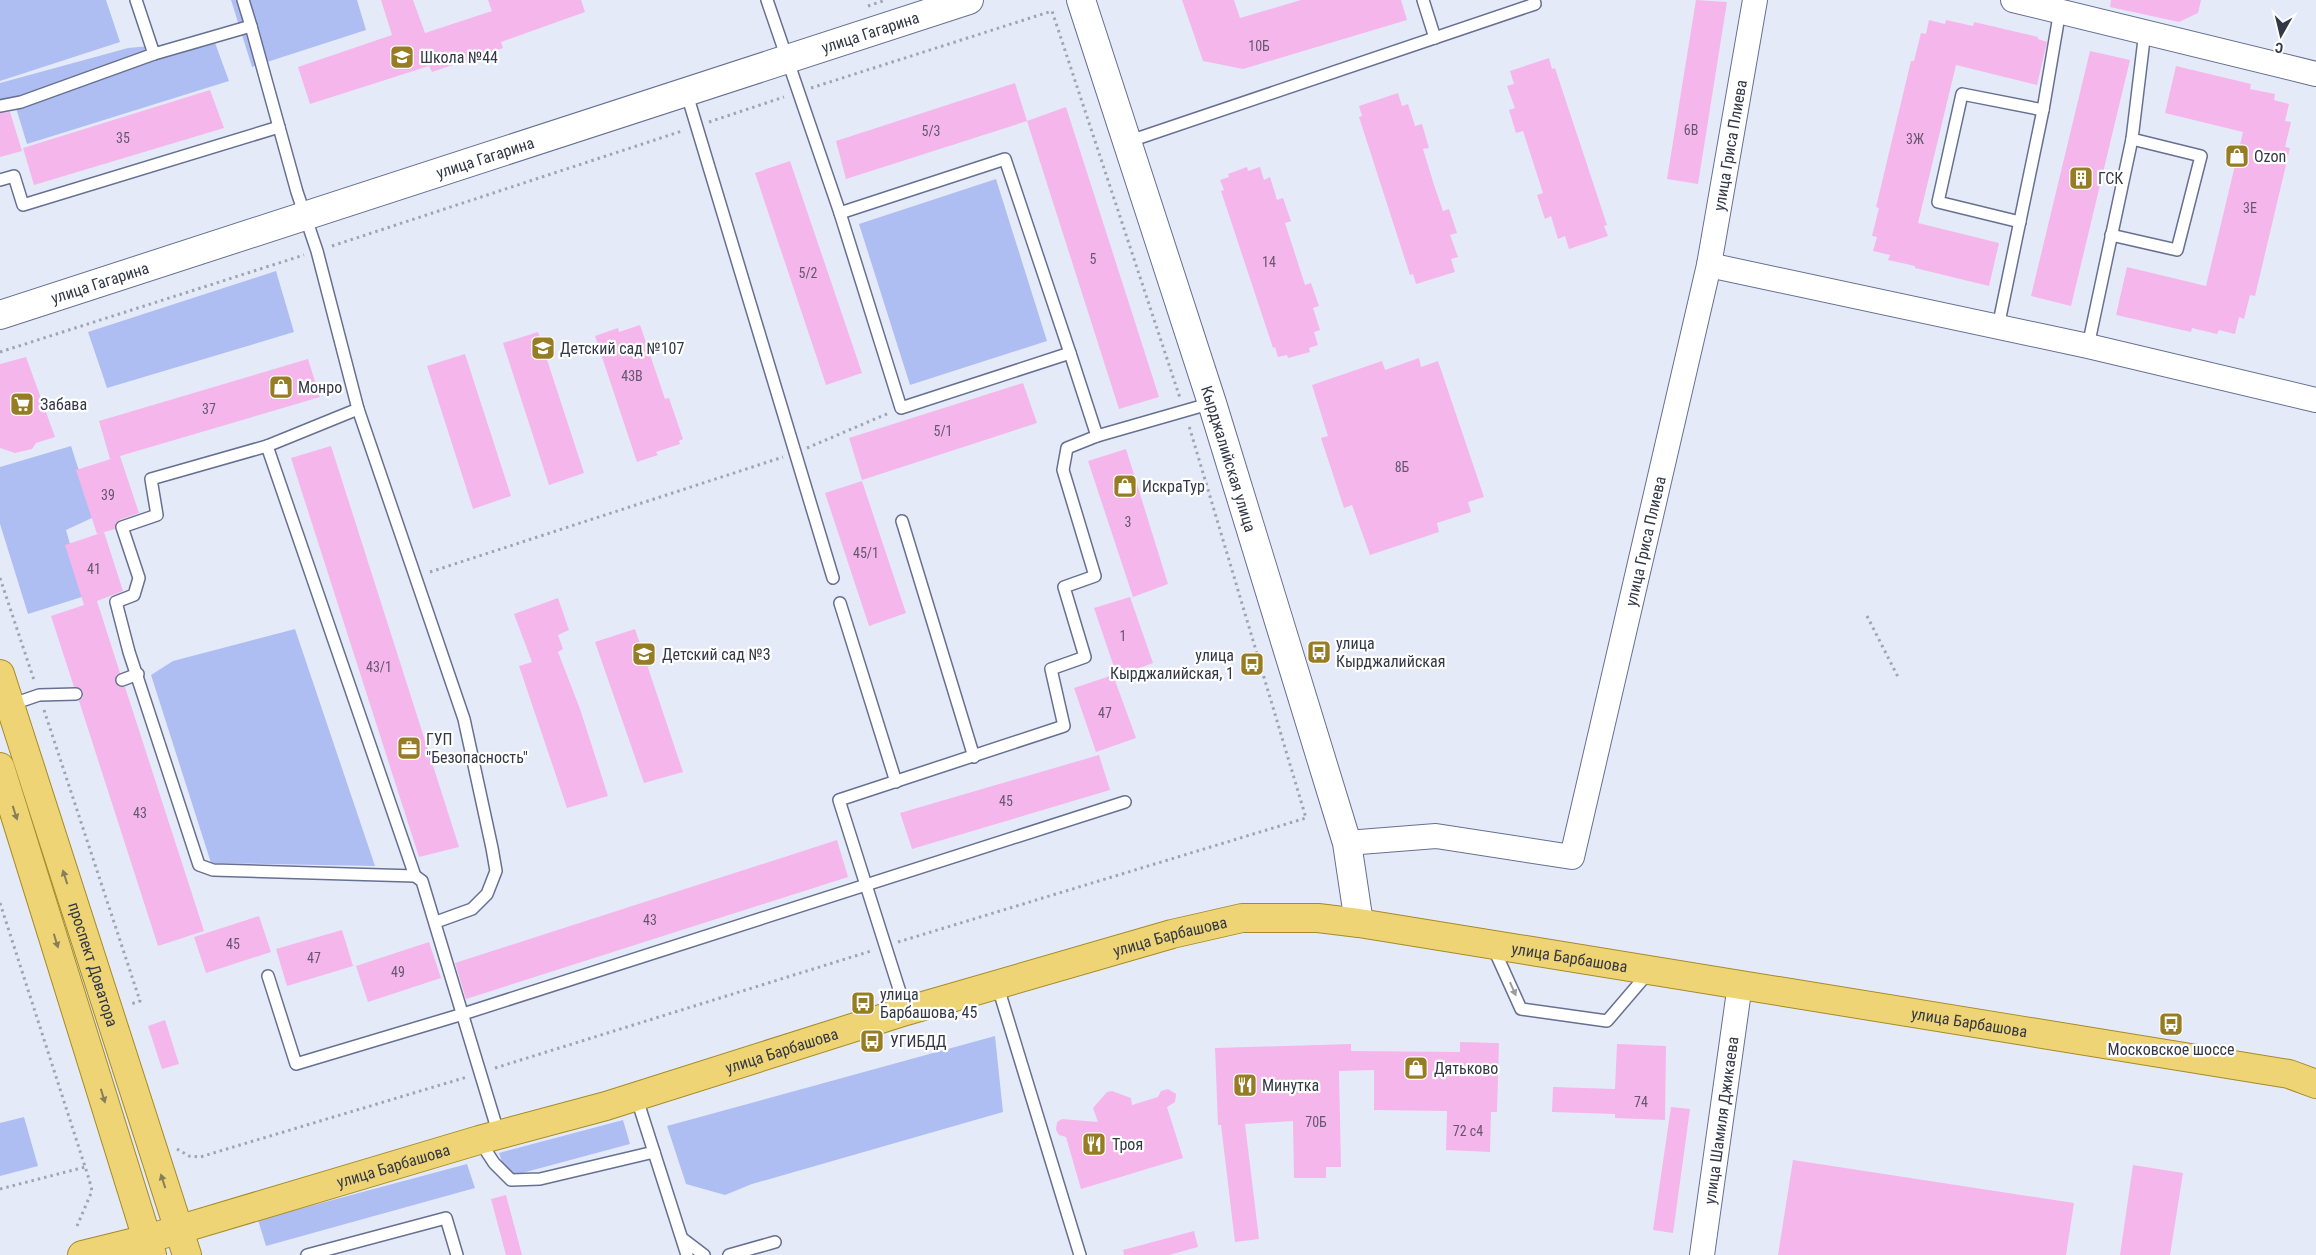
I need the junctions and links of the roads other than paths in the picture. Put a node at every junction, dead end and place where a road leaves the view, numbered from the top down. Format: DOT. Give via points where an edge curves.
graph roads {
  1 [pos="136,0"];
  2 [pos="243,0"];
  3 [pos="767,0"];
  4 [pos="969,0"];
  5 [pos="1081,0"];
  6 [pos="1423,0"];
  7 [pos="1534,0"];
  8 [pos="1755,0"];
  9 [pos="2013,0"];
  10 [pos="2061,5"];
  11 [pos="251,26"];
  12 [pos="2144,31"];
  13 [pos="1435,38"];
  14 [pos="154,54"];
  15 [pos="787,59"];
  16 [pos="2316,74"];
  17 [pos="686,91"];
  18 [pos="0,106"];
  19 [pos="2043,110"];
  20 [pos="279,127"];
  21 [pos="2132,139"];
  22 [pos="1127,142"];
  23 [pos="0,180"];
  24 [pos="840,213"];
  25 [pos="304,216"];
  26 [pos="2020,222"];
  27 [pos="2111,235"];
  28 [pos="1709,265"];
  29 [pos="0,315"];
  30 [pos="1998,327"];
  31 [pos="2088,346"];
  32 [pos="1070,353"];
  33 [pos="2316,400"];
  34 [pos="1212,403"];
  35 [pos="358,409"];
  36 [pos="1097,436"];
  37 [pos="267,446"];
  38 [pos="902,521"];
  39 [pos="833,578"];
  40 [pos="840,603"];
  41 [pos="0,674"];
  42 [pos="138,674"];
  43 [pos="122,680"];
  44 [pos="76,694"];
  45 [pos="9,705"];
  46 [pos="974,756"];
  47 [pos="0,767"];
  48 [pos="896,782"];
  49 [pos="1125,802"];
  50 [pos="1347,844"];
  51 [pos="414,876"];
  52 [pos="866,885"];
  53 [pos="436,922"];
  54 [pos="1359,923"];
  55 [pos="1492,945"];
  56 [pos="1649,971"];
  57 [pos="268,976"];
  58 [pos="997,984"];
  59 [pos="1740,984"];
  60 [pos="906,1011"];
  61 [pos="463,1014"];
  62 [pos="2316,1071"];
  63 [pos="2289,1074"];
  64 [pos="2316,1084"];
  65 [pos="636,1096"];
  66 [pos="489,1137"];
  67 [pos="654,1152"];
  68 [pos="178,1228"];
  69 [pos="683,1239"];
  70 [pos="775,1242"];
  71 [pos="150,1247"];
  72 [pos="82,1255"];
  73 [pos="187,1255"];
  74 [pos="307,1255"];
  75 [pos="457,1255"];
  76 [pos="687,1255"];
  77 [pos="704,1255"];
  78 [pos="729,1255"];
  79 [pos="1080,1255"];
  80 [pos="1702,1255"];
  1 -- 14 [label="lane"];
  2 -- 11 [label="lane"];
  3 -- 15 [label="lane"];
  4 -- 15 [label="street, улица Гагарина"];
  5 -- 22 [label="street, Кырджалийская улица"];
  6 -- 13 [label="lane"];
  7 -- 13 [label="lane" via="1535,4"];
  8 -- 28 [label="street, улица Гриса Плиева"];
  9 -- 10 [label="street"];
  10 -- 12 [label="street"];
  10 -- 19 [label="lane"];
  11 -- 14 [label="lane"];
  11 -- 20 [label="lane"];
  12 -- 16 [label="street"];
  12 -- 21 [label="lane"];
  13 -- 22 [label="lane"];
  14 -- 18 [label="lane" via="21,102"];
  15 -- 17 [label="street, улица Гагарина"];
  15 -- 24 [label="lane"];
  17 -- 25 [label="street, улица Гагарина"];
  17 -- 39 [label="lane"];
  19 -- 26 [label="lane"];
  19 -- 26 [label="lane" via="1962,94 1938,202"];
  20 -- 23 [label="lane" via="23,205 14,176"];
  20 -- 25 [label="lane"];
  21 -- 27 [label="lane"];
  21 -- 27 [label="lane" via="2201,156 2176,250"];
  22 -- 34 [label="street, Кырджалийская улица"];
  24 -- 32 [label="lane" via="1005,159"];
  24 -- 32 [label="lane" via="901,408"];
  25 -- 29 [label="street, улица Гагарина"];
  25 -- 35 [label="lane" via="317,250"];
  26 -- 30 [label="lane"];
  27 -- 31 [label="lane"];
  28 -- 30 [label="street"];
  28 -- 50 [label="street, улица Гриса Плиева" via="1572,857 1436,836"];
  30 -- 31 [label="street"];
  31 -- 33 [label="street"];
  32 -- 36 [label="lane"];
  34 -- 36 [label="lane"];
  34 -- 50 [label="street, Кырджалийская улица"];
  35 -- 37 [label="lane"];
  35 -- 53 [label="lane" via="464,720 496,870 487,894 472,909"];
  36 -- 46 [label="lane" via="1067,448 1063,470 1095,576 1064,587 1085,657 1052,669 1064,726"];
  37 -- 42 [label="lane" via="151,479 157,515 122,527 139,578 134,595 116,602"];
  37 -- 51 [label="lane"];
  38 -- 46 [label="lane"];
  40 -- 48 [label="lane"];
  41 -- 45 [label="main road, проспект Доватора"];
  42 -- 43 [label="lane"];
  42 -- 51 [label="lane" via="199,865 213,870"];
  44 -- 45 [label="lane" via="39,695"];
  68 -- 45 [label="main road, проспект Доватора, one-way"];
  46 -- 48 [label="lane"];
  47 -- 71 [label="main road, проспект Доватора, one-way"];
  48 -- 52 [label="lane" via="839,800"];
  49 -- 52 [label="lane"];
  50 -- 54 [label="street, Кырджалийская улица"];
  51 -- 53 [label="lane" via="422,881"];
  52 -- 60 [label="lane"];
  52 -- 61 [label="lane"];
  53 -- 61 [label="lane"];
  54 -- 55 [label="main road, улица Барбашова"];
  54 -- 58 [label="main road, улица Барбашова" via="1318,918 1242,918 1172,934"];
  55 -- 56 [label="main road, улица Барбашова"];
  55 -- 56 [label="lane, one-way" via="1521,1009 1607,1021"];
  56 -- 59 [label="main road, улица Барбашова"];
  57 -- 61 [label="lane" via="296,1064"];
  58 -- 60 [label="main road, улица Барбашова"];
  58 -- 79 [label="lane"];
  59 -- 63 [label="main road, улица Барбашова"];
  59 -- 80 [label="street, улица Шамиля Джикаева"];
  60 -- 65 [label="main road, улица Барбашова"];
  61 -- 66 [label="lane" via="481,1073"];
  62 -- 63 [label="main road, улица Барбашова"];
  63 -- 64 [label="main road, улица Барбашова"];
  65 -- 66 [label="main road, улица Барбашова"];
  65 -- 67 [label="lane"];
  66 -- 67 [label="lane" via="494,1163 511,1180 540,1179"];
  66 -- 68 [label="main road, улица Барбашова"];
  67 -- 69 [label="lane"];
  68 -- 71 [label="main road, улица Барбашова"];
  68 -- 73 [label="main road, проспект Доватора"];
  69 -- 76 [label="lane"];
  69 -- 77 [label="lane"];
  70 -- 78 [label="lane"];
  71 -- 72 [label="main road, улица Барбашова"];
  74 -- 75 [label="lane" via="446,1218"];
}
